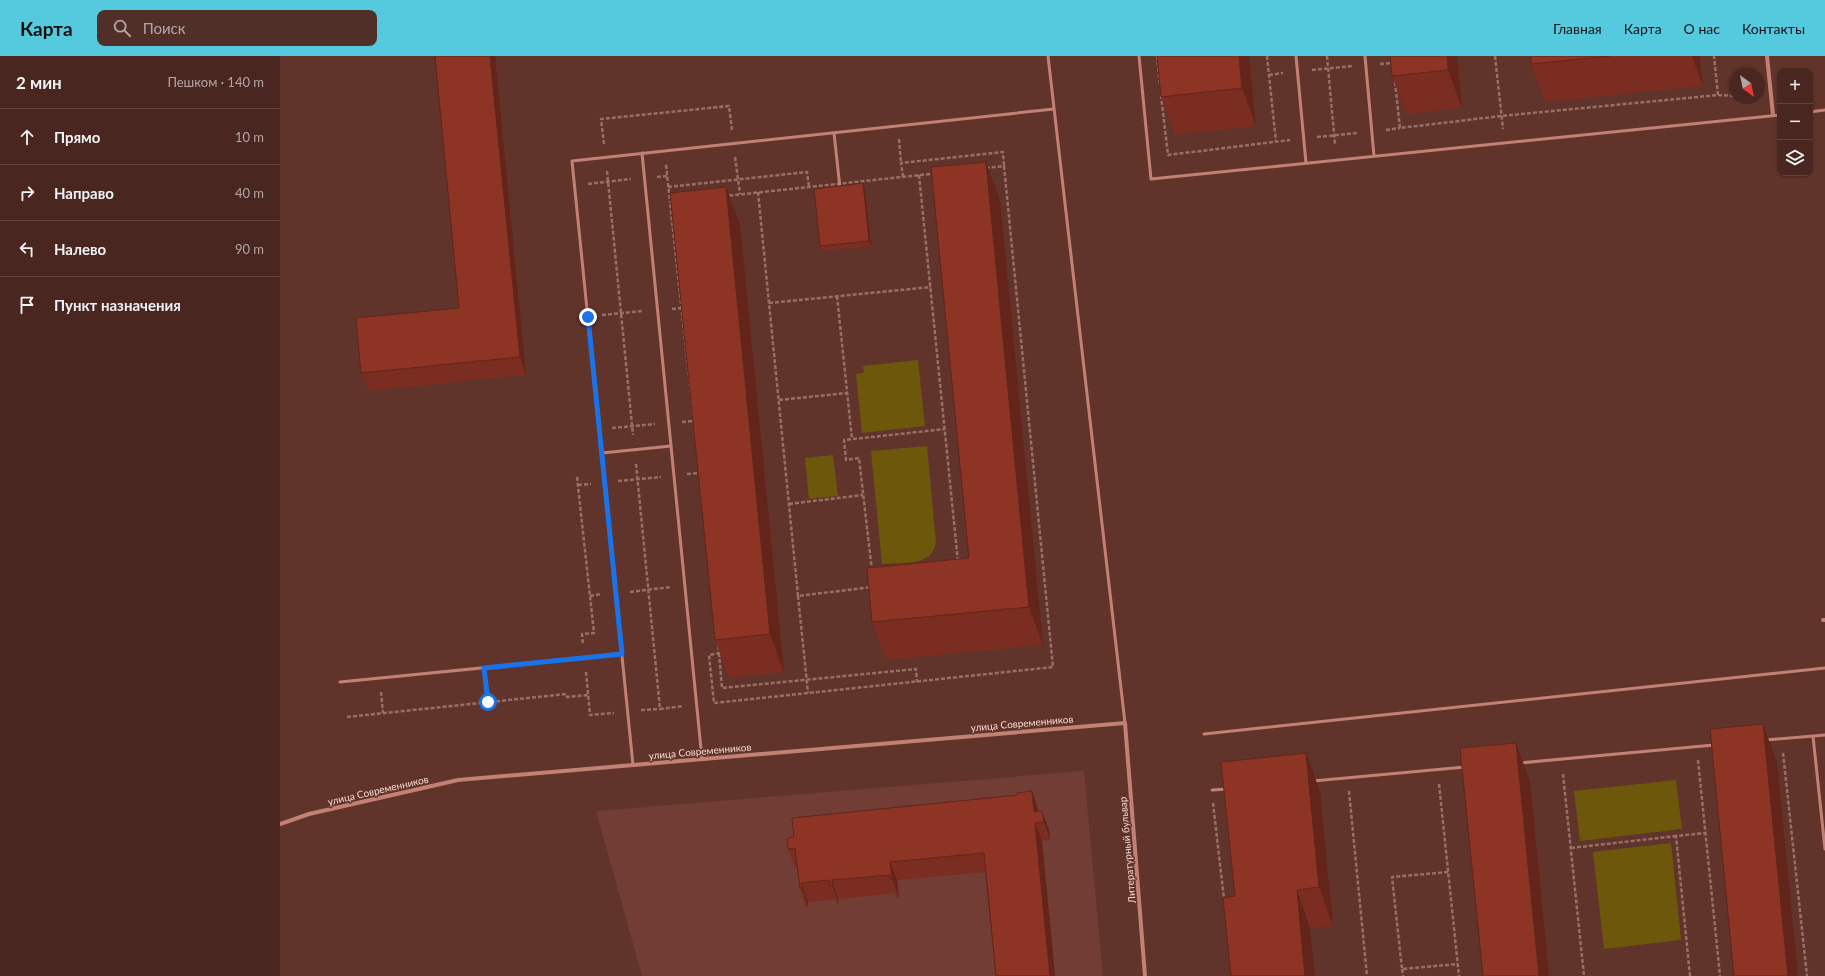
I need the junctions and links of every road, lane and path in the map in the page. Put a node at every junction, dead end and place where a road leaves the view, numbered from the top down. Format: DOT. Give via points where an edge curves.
graph roads {
  1 [pos="1048,56"];
  2 [pos="1139,56"];
  3 [pos="1157,56"];
  4 [pos="1267,56"];
  5 [pos="1296,56"];
  6 [pos="1327,56"];
  7 [pos="1365,56"];
  8 [pos="1392,56"];
  9 [pos="1495,56"];
  10 [pos="1714,56"];
  11 [pos="1767,56"];
  12 [pos="1393,63"];
  13 [pos="1366,65"];
  14 [pos="1328,69"];
  15 [pos="1394,70"];
  16 [pos="1298,72"];
  17 [pos="1269,75"];
  18 [pos="1394,78"];
  19 [pos="1160,86"];
  20 [pos="1161,94"];
  21 [pos="1718,95"];
  22 [pos="1729,96"];
  23 [pos="1054,109"];
  24 [pos="1825,110"];
  25 [pos="1813,112"];
  26 [pos="1773,115"];
  27 [pos="1777,115"];
  28 [pos="1502,116"];
  29 [pos="897,126"];
  30 [pos="1400,128"];
  31 [pos="1372,131"];
  32 [pos="834,133"];
  33 [pos="1334,135"];
  34 [pos="1305,139"];
  35 [pos="1276,142"];
  36 [pos="1504,143"];
  37 [pos="664,151"];
  38 [pos="642,153"];
  39 [pos="1374,156"];
  40 [pos="1337,160"];
  41 [pos="901,163"];
  42 [pos="1306,163"];
  43 [pos="1004,166"];
  44 [pos="919,175"];
  45 [pos="667,176"];
  46 [pos="903,177"];
  47 [pos="644,178"];
  48 [pos="840,184"];
  49 [pos="574,185"];
  50 [pos="668,187"];
  51 [pos="809,187"];
  52 [pos="840,191"];
  53 [pos="758,192"];
  54 [pos="670,202"];
  55 [pos="931,287"];
  56 [pos="837,296"];
  57 [pos="769,303"];
  58 [pos="681,308"];
  59 [pos="658,310"];
  60 [pos="588,317"];
  61 [pos="847,393"];
  62 [pos="779,400"];
  63 [pos="693,421"];
  64 [pos="669,423"];
  65 [pos="945,429"];
  66 [pos="599,430"];
  67 [pos="852,439"];
  68 [pos="671,446"];
  69 [pos="602,453"];
  70 [pos="699,473"];
  71 [pos="674,475"];
  72 [pos="577,477"];
  73 [pos="605,483"];
  74 [pos="578,485"];
  75 [pos="864,495"];
  76 [pos="789,504"];
  77 [pos="959,569"];
  78 [pos="872,572"];
  79 [pos="873,580"];
  80 [pos="685,585"];
  81 [pos="616,593"];
  82 [pos="590,596"];
  83 [pos="798,596"];
  84 [pos="718,653"];
  85 [pos="622,654"];
  86 [pos="584,657"];
  87 [pos="484,668"];
  88 [pos="1825,668"];
  89 [pos="379,678"];
  90 [pos="806,680"];
  91 [pos="340,682"];
  92 [pos="917,682"];
  93 [pos="808,693"];
  94 [pos="588,695"];
  95 [pos="488,702"];
  96 [pos="660,709"];
  97 [pos="628,712"];
  98 [pos="383,714"];
  99 [pos="347,717"];
  100 [pos="1125,723"];
  101 [pos="1204,734"];
  102 [pos="1825,735"];
  103 [pos="1813,736"];
  104 [pos="1758,741"];
  105 [pos="1720,744"];
  106 [pos="1783,752"];
  107 [pos="702,759"];
  108 [pos="1515,763"];
  109 [pos="633,765"];
  110 [pos="1468,767"];
  111 [pos="1698,769"];
  112 [pos="1437,770"];
  113 [pos="1348,778"];
  114 [pos="1563,779"];
  115 [pos="1310,782"];
  116 [pos="1234,788"];
  117 [pos="1212,790"];
  118 [pos="1213,798"];
  119 [pos="280,824"];
  120 [pos="1705,833"];
  121 [pos="1676,836"];
  122 [pos="1571,848"];
  123 [pos="1825,849"];
  124 [pos="1448,872"];
  125 [pos="1224,906"];
  126 [pos="1458,964"];
  127 [pos="1402,969"];
  128 [pos="1145,976"];
  129 [pos="1367,976"];
  130 [pos="1403,976"];
  131 [pos="1459,976"];
  132 [pos="1584,976"];
  133 [pos="1690,976"];
  134 [pos="1720,976"];
  135 [pos="1807,976"];
  1 -- 23 [label="lane"];
  2 -- 42 [label="lane" via="1151,178"];
  3 -- 19 [label="path"];
  4 -- 17 [label="path"];
  5 -- 16 [label="lane"];
  6 -- 14 [label="path"];
  7 -- 13 [label="lane"];
  8 -- 12 [label="path"];
  9 -- 28 [label="path"];
  10 -- 21 [label="path"];
  11 -- 26 [label="street"];
  12 -- 13 [label="path"];
  12 -- 15 [label="path"];
  13 -- 14 [label="path"];
  13 -- 31 [label="lane"];
  14 -- 16 [label="path"];
  14 -- 33 [label="path"];
  16 -- 17 [label="path"];
  16 -- 34 [label="lane"];
  17 -- 35 [label="path"];
  18 -- 30 [label="path"];
  20 -- 35 [label="path" via="1168,155"];
  21 -- 22 [label="path"];
  21 -- 28 [label="path"];
  23 -- 29 [label="lane"];
  23 -- 100 [label="lane"];
  24 -- 25 [label="lane"];
  26 -- 27 [label="lane"];
  26 -- 36 [label="lane"];
  28 -- 30 [label="path"];
  28 -- 36 [label="path"];
  29 -- 32 [label="lane"];
  29 -- 41 [label="path"];
  30 -- 31 [label="path"];
  31 -- 33 [label="path"];
  31 -- 39 [label="lane"];
  32 -- 37 [label="lane"];
  32 -- 48 [label="lane"];
  33 -- 34 [label="path"];
  33 -- 40 [label="path"];
  34 -- 35 [label="path"];
  34 -- 42 [label="lane"];
  36 -- 39 [label="lane"];
  37 -- 38 [label="lane"];
  37 -- 45 [label="path"];
  38 -- 47 [label="lane"];
  38 -- 49 [label="lane" via="572,161"];
  39 -- 40 [label="lane"];
  40 -- 42 [label="lane"];
  41 -- 43 [label="path" via="1003,152"];
  41 -- 46 [label="path"];
  43 -- 44 [label="path"];
  43 -- 92 [label="path" via="1053,667"];
  44 -- 46 [label="path"];
  44 -- 55 [label="path"];
  45 -- 47 [label="path"];
  45 -- 50 [label="path"];
  46 -- 48 [label="path"];
  47 -- 49 [label="path"];
  47 -- 59 [label="lane"];
  48 -- 51 [label="path"];
  48 -- 52 [label="lane"];
  49 -- 60 [label="lane"];
  50 -- 51 [label="path" via="807,172"];
  50 -- 54 [label="path"];
  51 -- 53 [label="path"];
  53 -- 54 [label="path"];
  53 -- 57 [label="path"];
  54 -- 58 [label="path"];
  55 -- 56 [label="path"];
  55 -- 65 [label="path"];
  56 -- 57 [label="path"];
  56 -- 61 [label="path"];
  57 -- 62 [label="path"];
  58 -- 59 [label="path"];
  58 -- 63 [label="path"];
  59 -- 60 [label="path"];
  59 -- 64 [label="lane"];
  60 -- 66 [label="lane"];
  61 -- 62 [label="path"];
  61 -- 67 [label="path"];
  62 -- 76 [label="path"];
  63 -- 64 [label="path"];
  63 -- 70 [label="path"];
  64 -- 66 [label="path"];
  64 -- 68 [label="lane"];
  65 -- 67 [label="path"];
  65 -- 77 [label="path"];
  66 -- 69 [label="lane"];
  67 -- 75 [label="path" via="844,440 846,460 859,458"];
  68 -- 69 [label="lane"];
  68 -- 71 [label="lane"];
  69 -- 73 [label="lane"];
  70 -- 71 [label="path"];
  70 -- 84 [label="path"];
  71 -- 73 [label="path"];
  71 -- 80 [label="lane"];
  72 -- 74 [label="path"];
  73 -- 74 [label="path"];
  73 -- 81 [label="lane"];
  74 -- 82 [label="path"];
  75 -- 76 [label="path"];
  75 -- 78 [label="path"];
  76 -- 83 [label="path"];
  79 -- 83 [label="path" via="874,587"];
  80 -- 81 [label="path"];
  80 -- 107 [label="lane"];
  81 -- 82 [label="path"];
  81 -- 85 [label="lane"];
  82 -- 86 [label="path" via="594,633 582,634"];
  83 -- 90 [label="path"];
  84 -- 90 [label="path" via="722,688"];
  84 -- 93 [label="path" via="709,655 714,703"];
  85 -- 86 [label="lane"];
  85 -- 97 [label="lane"];
  86 -- 87 [label="lane"];
  86 -- 94 [label="path"];
  87 -- 89 [label="lane"];
  87 -- 95 [label="path"];
  88 -- 101 [label="lane"];
  89 -- 91 [label="lane"];
  89 -- 98 [label="path"];
  90 -- 92 [label="path" via="916,668"];
  90 -- 93 [label="path"];
  92 -- 93 [label="path"];
  94 -- 95 [label="path" via="568,697 566,694"];
  94 -- 97 [label="path" via="590,715"];
  95 -- 98 [label="path"];
  96 -- 97 [label="path"];
  97 -- 109 [label="lane"];
  98 -- 99 [label="path"];
  100 -- 107 [label="street, улица Современников"];
  100 -- 128 [label="street, Литературный бульвар"];
  102 -- 103 [label="lane"];
  103 -- 104 [label="lane"];
  103 -- 123 [label="lane"];
  105 -- 108 [label="lane"];
  106 -- 135 [label="path"];
  107 -- 109 [label="street, улица Современников"];
  109 -- 119 [label="street, улица Современников" via="458,780 309,814"];
  110 -- 112 [label="lane"];
  111 -- 120 [label="path"];
  112 -- 113 [label="lane"];
  112 -- 124 [label="path"];
  113 -- 115 [label="lane"];
  113 -- 129 [label="path"];
  114 -- 122 [label="path"];
  116 -- 117 [label="lane"];
  118 -- 125 [label="path"];
  120 -- 121 [label="path"];
  120 -- 134 [label="path"];
  121 -- 122 [label="path"];
  121 -- 133 [label="path"];
  122 -- 132 [label="path"];
  124 -- 126 [label="path"];
  124 -- 127 [label="path" via="1392,877"];
  126 -- 127 [label="path"];
  126 -- 131 [label="path"];
  127 -- 130 [label="path"];
}
